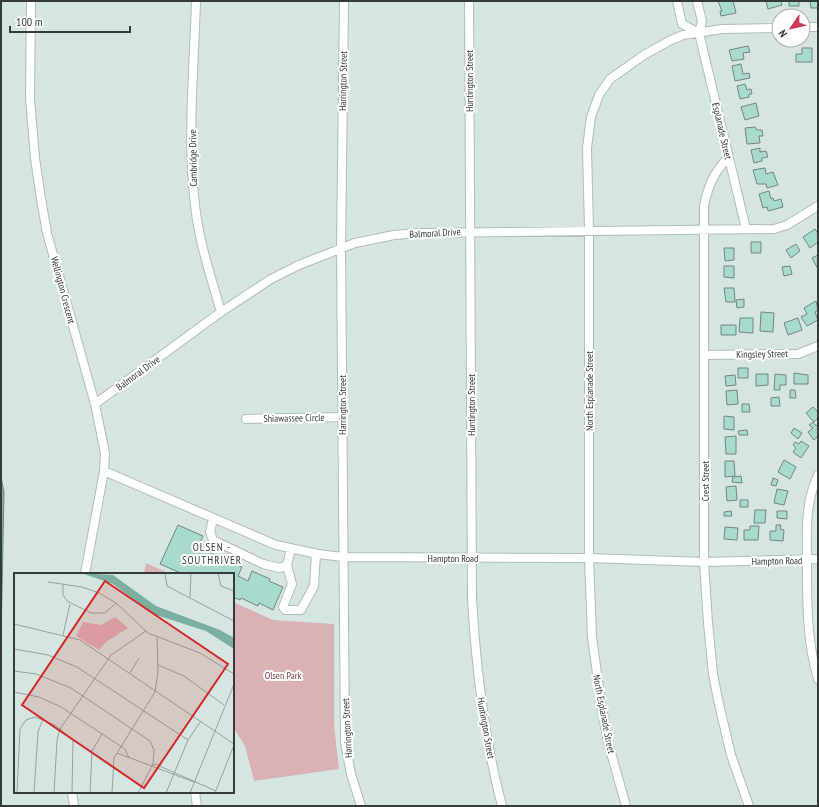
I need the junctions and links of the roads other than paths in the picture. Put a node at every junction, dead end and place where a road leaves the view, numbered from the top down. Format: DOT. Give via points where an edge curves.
graph roads {
  1 [pos="31,1"];
  2 [pos="196,1"];
  3 [pos="344,1"];
  4 [pos="469,1"];
  5 [pos="677,1"];
  6 [pos="697,1"];
  7 [pos="771,28"];
  8 [pos="699,33"];
  9 [pos="728,158"];
  10 [pos="818,206"];
  11 [pos="746,229"];
  12 [pos="589,230"];
  13 [pos="470,231"];
  14 [pos="704,231"];
  15 [pos="341,249"];
  16 [pos="221,312"];
  17 [pos="818,346"];
  18 [pos="705,355"];
  19 [pos="95,404"];
  20 [pos="342,417"];
  21 [pos="246,419"];
  22 [pos="104,471"];
  23 [pos="818,475"];
  24 [pos="213,519"];
  25 [pos="290,549"];
  26 [pos="316,554"];
  27 [pos="343,557"];
  28 [pos="589,558"];
  29 [pos="472,559"];
  30 [pos="818,559"];
  31 [pos="807,560"];
  32 [pos="704,562"];
  33 [pos="287,565"];
  34 [pos="85,573"];
  35 [pos="817,670"];
  36 [pos="818,679"];
  37 [pos="72,793"];
  38 [pos="194,793"];
  39 [pos="74,806"];
  40 [pos="197,806"];
  41 [pos="361,806"];
  42 [pos="502,806"];
  43 [pos="626,806"];
  44 [pos="749,806"];
  1 -- 19 [label="street, Wellington Crescent" via="30,99 40,193 47,233"];
  2 -- 16 [label="street, Cambridge Drive" via="192,146 194,192 199,228"];
  3 -- 15 [label="street, Harrington Street"];
  4 -- 13 [label="street, Huntington Street"];
  5 -- 8 [label="street" via="682,24"];
  6 -- 8 [label="street, Esplanade Street" via="702,21"];
  7 -- 8 [label="street, North Esplanade Street" via="722,29"];
  8 -- 9 [label="street, Esplanade Street"];
  8 -- 12 [label="street, North Esplanade Street" via="683,35 644,55 610,79 599,95 588,133"];
  9 -- 11 [label="street, Esplanade Street"];
  9 -- 14 [label="street, Crest Street" via="716,170 707,189"];
  10 -- 11 [label="street, Balmoral Drive" via="781,228"];
  11 -- 14 [label="street, Balmoral Drive"];
  12 -- 13 [label="street, Balmoral Drive"];
  12 -- 14 [label="street, Balmoral Drive"];
  12 -- 28 [label="street, North Esplanade Street"];
  13 -- 15 [label="street, Balmoral Drive" via="394,235 355,243"];
  13 -- 29 [label="street, Huntington Street"];
  14 -- 18 [label="street, Crest Street"];
  15 -- 16 [label="street, Balmoral Drive" via="271,279"];
  15 -- 20 [label="street, Harrington Street"];
  16 -- 19 [label="street, Balmoral Drive"];
  17 -- 18 [label="street, Kingsley Street" via="798,354"];
  18 -- 32 [label="street, Crest Street"];
  19 -- 22 [label="street, Wellington Crescent" via="105,453"];
  20 -- 21 [label="street, Shiawassee Circle"];
  20 -- 27 [label="street, Harrington Street"];
  22 -- 24 [label="street, Hampton Road"];
  22 -- 34 [label="street, Wellington Crescent"];
  23 -- 31 [label="street" via="809,499 806,523"];
  24 -- 25 [label="street, Hampton Road" via="256,538"];
  24 -- 33 [label="street" via="210,532 213,540 220,545 263,564 280,568"];
  25 -- 26 [label="street, Hampton Road"];
  25 -- 33 [label="street"];
  26 -- 27 [label="street, Hampton Road"];
  26 -- 33 [label="street" via="314,586 301,610 285,610 283,607 292,584"];
  27 -- 29 [label="street, Hampton Road"];
  27 -- 41 [label="street, Harrington Street" via="345,742"];
  28 -- 29 [label="street, Hampton Road"];
  28 -- 32 [label="street, Hampton Road"];
  28 -- 43 [label="street, North Esplanade Street" via="592,636 601,702 608,742"];
  29 -- 42 [label="street, Huntington Street" via="478,676 484,723"];
  30 -- 31 [label="street, Hampton Road"];
  31 -- 32 [label="street, Hampton Road"];
  31 -- 35 [label="street" via="810,644"];
  32 -- 44 [label="street, Crest Street" via="713,674 731,755"];
  35 -- 36 [label="street"];
  37 -- 39 [label="street"];
  38 -- 40 [label="street"];
}
